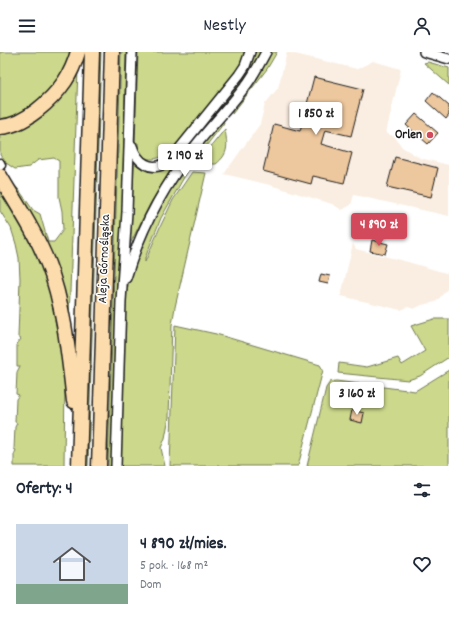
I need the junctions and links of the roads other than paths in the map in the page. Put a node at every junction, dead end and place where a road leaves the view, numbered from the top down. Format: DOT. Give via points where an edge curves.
graph roads {
  1 [pos="78,52"];
  2 [pos="92,52"];
  3 [pos="112,52"];
  4 [pos="132,52"];
  5 [pos="250,52"];
  6 [pos="266,52"];
  7 [pos="424,52"];
  8 [pos="449,59"];
  9 [pos="0,127"];
  10 [pos="130,135"];
  11 [pos="0,176"];
  12 [pos="121,301"];
  13 [pos="80,451"];
  14 [pos="79,466"];
  15 [pos="98,466"];
  16 [pos="116,466"];
  1 -- 9 [label="highway" via="66,80 53,96 26,118"];
  2 -- 13 [label="highway, Aleja Górnośląska"];
  3 -- 15 [label="highway, Aleja Górnośląska"];
  4 -- 10 [label="street"];
  5 -- 10 [label="street" via="239,75 167,162 156,166 146,165 135,154"];
  6 -- 12 [label="street" via="244,88 168,183 134,254"];
  7 -- 8 [label="street"];
  10 -- 12 [label="street"];
  11 -- 13 [label="highway" via="35,233 57,290 69,355"];
  12 -- 16 [label="street"];
  13 -- 14 [label="highway, Aleja Górnośląska"];
}
